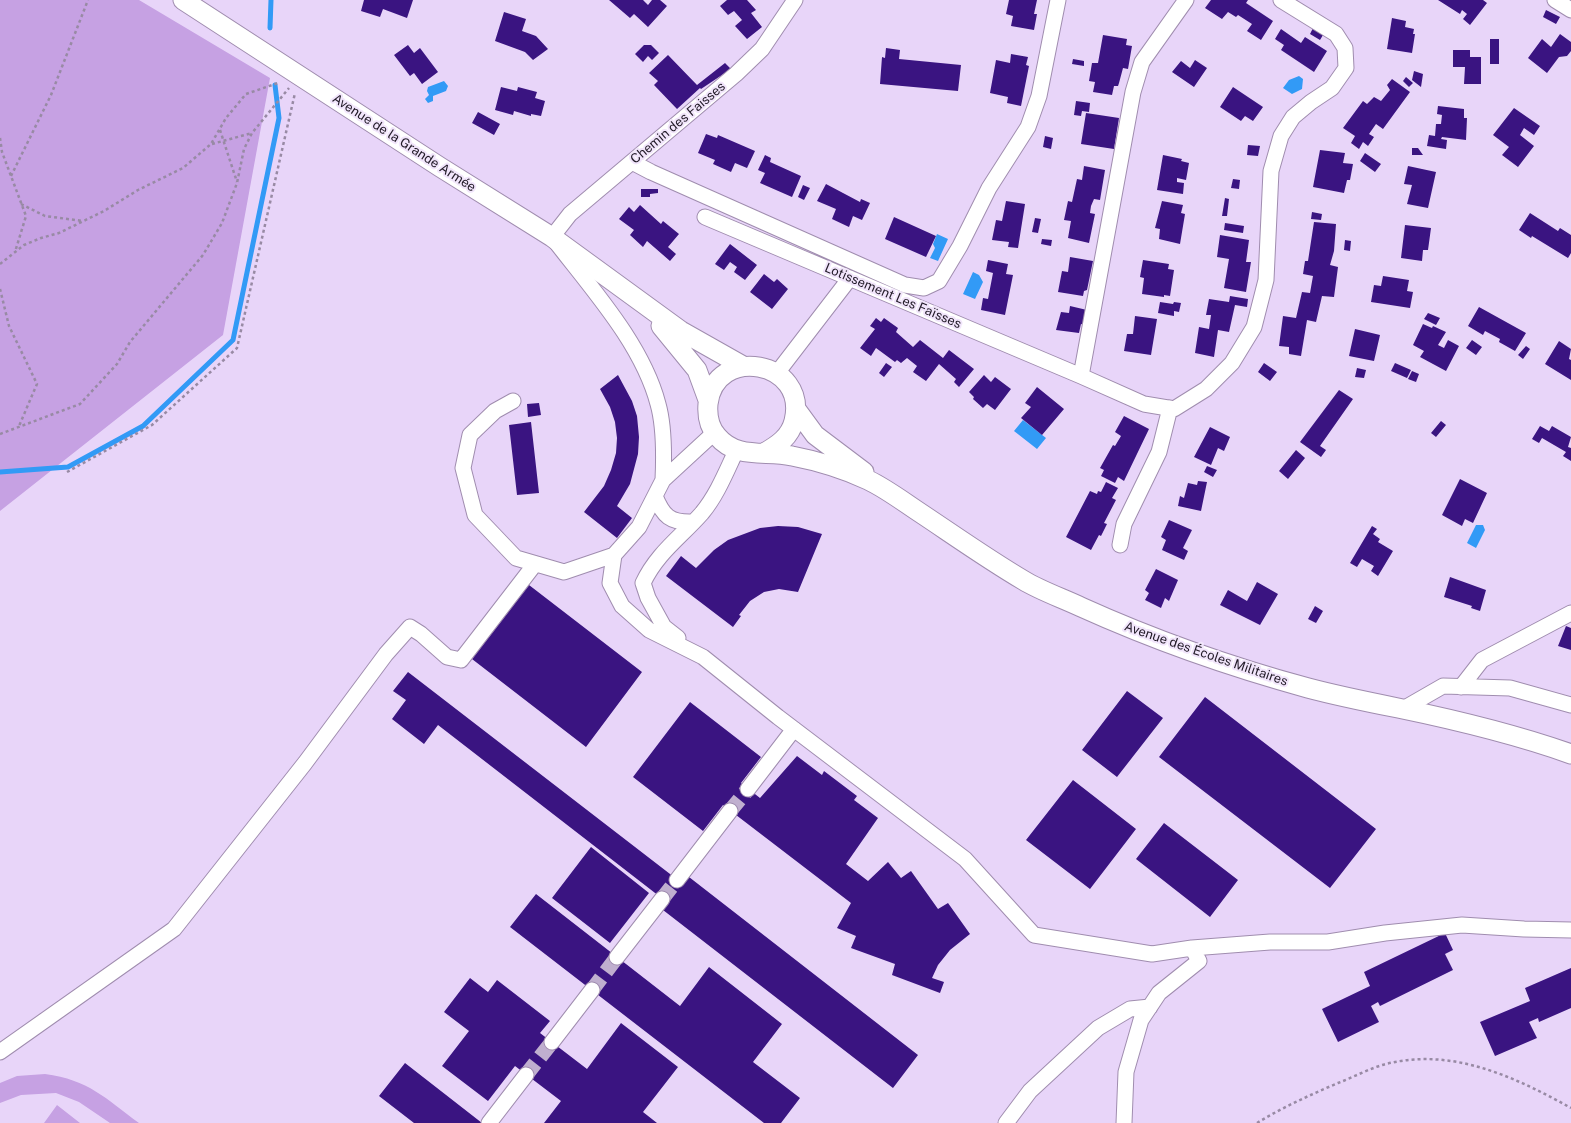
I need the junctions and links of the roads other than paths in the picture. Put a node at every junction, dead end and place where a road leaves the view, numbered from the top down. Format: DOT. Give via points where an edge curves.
graph roads {
  1 [pos="183,0"];
  2 [pos="795,0"];
  3 [pos="1058,0"];
  4 [pos="1186,0"];
  5 [pos="1281,0"];
  6 [pos="1555,0"];
  7 [pos="1571,10"];
  8 [pos="632,162"];
  9 [pos="705,217"];
  10 [pos="552,237"];
  11 [pos="850,278"];
  12 [pos="622,289"];
  13 [pos="743,366"];
  14 [pos="777,373"];
  15 [pos="1081,376"];
  16 [pos="708,400"];
  17 [pos="513,401"];
  18 [pos="1170,408"];
  19 [pos="796,409"];
  20 [pos="714,433"];
  21 [pos="736,451"];
  22 [pos="764,453"];
  23 [pos="663,480"];
  24 [pos="870,481"];
  25 [pos="655,496"];
  26 [pos="692,522"];
  27 [pos="1120,545"];
  28 [pos="614,555"];
  29 [pos="535,564"];
  30 [pos="1571,613"];
  31 [pos="703,657"];
  32 [pos="1460,687"];
  33 [pos="1571,705"];
  34 [pos="1403,709"];
  35 [pos="794,729"];
  36 [pos="1571,754"];
  37 [pos="748,789"];
  38 [pos="730,811"];
  39 [pos="677,880"];
  40 [pos="662,899"];
  41 [pos="1571,930"];
  42 [pos="1192,948"];
  43 [pos="617,957"];
  44 [pos="592,990"];
  45 [pos="1150,1007"];
  46 [pos="552,1042"];
  47 [pos="0,1052"];
  48 [pos="526,1075"];
  49 [pos="489,1123"];
  50 [pos="1006,1123"];
  51 [pos="1124,1123"];
  1 -- 10 [label="street, Avenue de la Grande Armée"];
  2 -- 8 [label="street, Chemin des Faisses" via="762,49"];
  3 -- 8 [label="street" via="1040,96 1028,127 989,188 939,281 924,288 905,285"];
  4 -- 15 [label="street" via="1142,62 1140,69"];
  5 -- 18 [label="street" via="1336,34 1345,48 1346,68 1332,88 1293,117 1281,136 1271,171 1266,280 1254,327 1232,363 1206,389 1174,409"];
  6 -- 7 [label="street"];
  8 -- 10 [label="street, Chemin des Faisses" via="570,214"];
  9 -- 11 [label="street, Lotissement Les Faïsses"];
  10 -- 12 [label="street, Avenue de la Grande Armée"];
  10 -- 23 [label="street" via="641,359 659,404 664,455"];
  11 -- 14 [label="street"];
  11 -- 15 [label="street, Lotissement Les Faïsses"];
  12 -- 13 [label="street, Avenue de la Grande Armée" via="681,331"];
  12 -- 16 [label="street, Avenue de la Grande Armée" via="670,336 697,370"];
  13 -- 14 [label="street" via="766,368"];
  13 -- 16 [label="street" via="731,370 721,378"];
  14 -- 19 [label="street" via="793,395"];
  15 -- 18 [label="street, Lotissement Les Faïsses" via="1144,404"];
  16 -- 20 [label="street" via="709,422"];
  17 -- 29 [label="street" via="495,411 470,435 463,468 475,515 516,558"];
  18 -- 27 [label="street" via="1159,452 1124,524"];
  19 -- 22 [label="street" via="794,423 787,436"];
  19 -- 24 [label="street, Avenue des Écoles Militaires" via="815,435 853,463"];
  20 -- 21 [label="street" via="723,444"];
  20 -- 23 [label="street"];
  21 -- 22 [label="street" via="749,454"];
  21 -- 26 [label="street" via="721,484"];
  22 -- 24 [label="street, Avenue des Écoles Militaires" via="781,453 814,460"];
  23 -- 25 [label="street"];
  24 -- 34 [label="street, Avenue des Écoles Militaires" via="1025,581 1133,631 1309,689"];
  25 -- 26 [label="street" via="661,510 669,519 681,523"];
  25 -- 28 [label="street" via="639,527"];
  26 -- 31 [label="street" via="666,548 643,583 664,627"];
  28 -- 29 [label="street" via="564,572"];
  28 -- 31 [label="street" via="610,583 622,606 649,630"];
  29 -- 47 [label="street" via="461,660 447,657 410,627 386,654 305,763 174,929"];
  30 -- 32 [label="street" via="1482,660"];
  31 -- 35 [label="street"];
  32 -- 33 [label="street" via="1510,688"];
  32 -- 34 [label="street" via="1443,686"];
  34 -- 36 [label="street, Avenue des Écoles Militaires" via="1455,720"];
  35 -- 37 [label="street"];
  35 -- 42 [label="street" via="965,859 1034,935 1152,954"];
  38 -- 39 [label="street"];
  40 -- 43 [label="street"];
  41 -- 42 [label="street" via="1524,930 1462,925 1328,942 1270,942"];
  42 -- 45 [label="street" via="1199,961 1159,993"];
  44 -- 46 [label="street"];
  45 -- 50 [label="street" via="1130,1009 1098,1028 1030,1091"];
  45 -- 51 [label="street" via="1142,1020 1126,1072"];
  48 -- 49 [label="street"];
}
